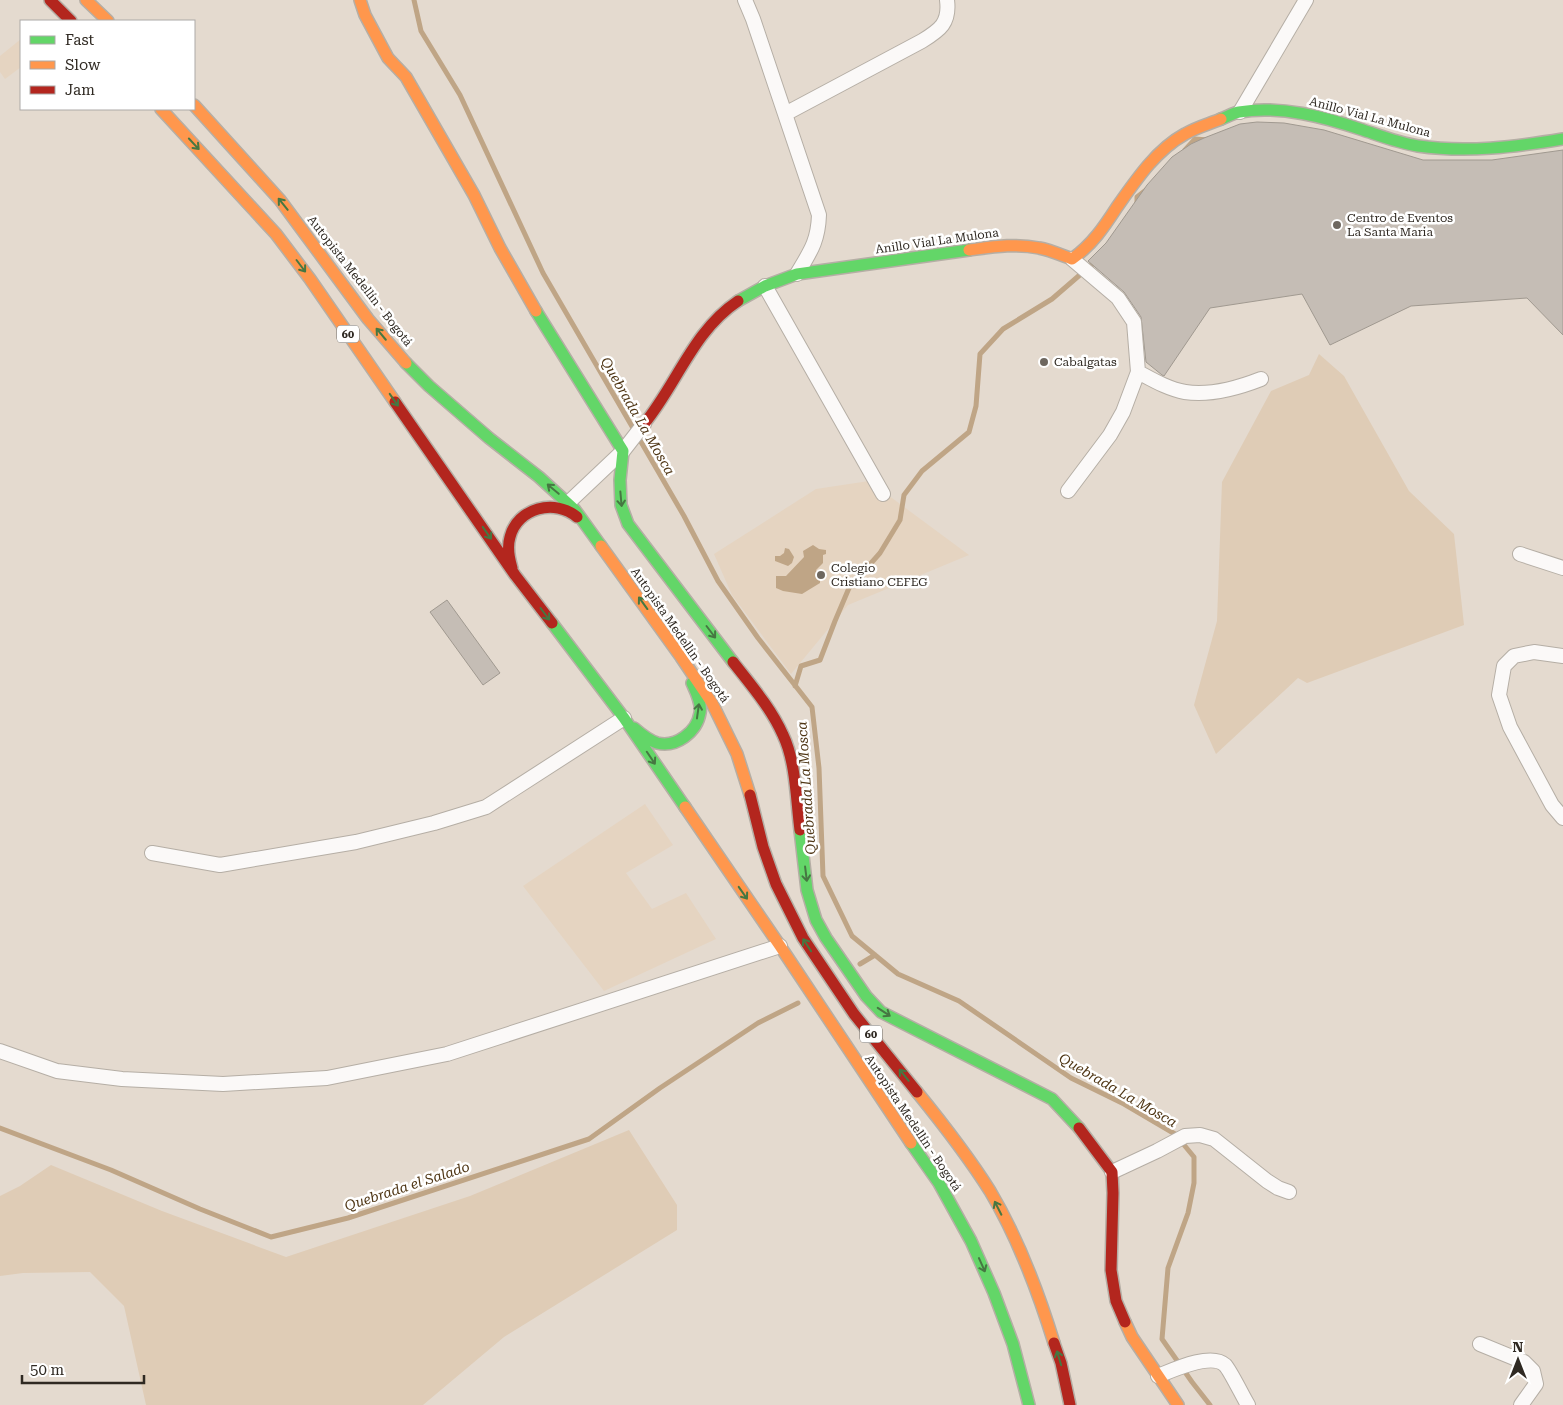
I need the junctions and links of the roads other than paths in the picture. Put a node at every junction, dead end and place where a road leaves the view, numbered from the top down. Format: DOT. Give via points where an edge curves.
graph roads {
  1 [pos="50,0"];
  2 [pos="86,0"];
  3 [pos="360,0"];
  4 [pos="746,0"];
  5 [pos="947,0"];
  6 [pos="1306,0"];
  7 [pos="70,20"];
  8 [pos="107,20"];
  9 [pos="195,106"];
  10 [pos="161,110"];
  11 [pos="1240,112"];
  12 [pos="786,114"];
  13 [pos="1563,139"];
  14 [pos="1074,261"];
  15 [pos="797,274"];
  16 [pos="765,286"];
  17 [pos="1138,372"];
  18 [pos="1261,379"];
  19 [pos="644,424"];
  20 [pos="622,451"];
  21 [pos="1068,491"];
  22 [pos="883,494"];
  23 [pos="568,502"];
  24 [pos="586,525"];
  25 [pos="1520,554"];
  26 [pos="1563,568"];
  27 [pos="516,575"];
  28 [pos="1563,656"];
  29 [pos="681,657"];
  30 [pos="624,718"];
  31 [pos="1563,818"];
  32 [pos="152,853"];
  33 [pos="780,946"];
  34 [pos="0,1051"];
  35 [pos="1112,1172"];
  36 [pos="1289,1192"];
  37 [pos="1480,1344"];
  38 [pos="1158,1376"];
  39 [pos="1029,1405"];
  40 [pos="1070,1405"];
  41 [pos="1178,1405"];
  42 [pos="1248,1405"];
  43 [pos="1521,1405"];
  1 -- 7 [label="main road"];
  2 -- 8 [label="main road"];
  3 -- 20 [label="main road" via="388,58 406,78 474,194 527,296"];
  4 -- 12 [label="street"];
  5 -- 12 [label="street" via="948,17 939,31"];
  6 -- 11 [label="street"];
  23 -- 9 [label="main road, Autopista Medellín - Bogotá / 60, one-way" via="489,438 401,358 280,200"];
  10 -- 27 [label="main road, Autopista Medellín - Bogotá / 60, one-way" via="291,253"];
  11 -- 13 [label="main road, Anillo Vial La Mulona" via="1310,114 1418,146 1440,149 1506,147"];
  11 -- 14 [label="main road, Anillo Vial La Mulona" via="1200,126 1172,142 1129,190 1093,241"];
  12 -- 15 [label="street" via="819,214 812,251"];
  14 -- 15 [label="main road, Anillo Vial La Mulona" via="1040,248 1004,246"];
  14 -- 17 [label="street" via="1118,298 1134,322"];
  15 -- 16 [label="main road, Anillo Vial La Mulona"];
  16 -- 19 [label="main road, Anillo Vial La Mulona" via="726,309 712,323 686,357 658,407"];
  16 -- 22 [label="street"];
  17 -- 18 [label="street" via="1185,392 1218,392"];
  17 -- 21 [label="street" via="1119,420"];
  19 -- 20 [label="street"];
  20 -- 23 [label="street"];
  20 -- 35 [label="main road, one-way" via="621,505 628,524 770,710 784,736 791,758 811,906 841,960 881,1012 1052,1099"];
  23 -- 24 [label="main road, Autopista Medellín - Bogotá / 60"];
  24 -- 27 [label="main road" via="573,512 556,506 538,508 522,516 511,531 507,548"];
  29 -- 24 [label="main road, Autopista Medellín - Bogotá / 60, one-way"];
  25 -- 26 [label="street"];
  27 -- 30 [label="main road, Autopista Medellín - Bogotá / 60, one-way"];
  28 -- 31 [label="street" via="1534,652 1514,656 1504,666 1498,695 1510,727 1552,805"];
  30 -- 29 [label="main road, one-way" via="651,741 666,744 678,741 694,729 700,714 700,702"];
  40 -- 29 [label="main road, Autopista Medellín - Bogotá / 60, one-way" via="1061,1363 1040,1298 994,1200 955,1138 854,1014 803,938 776,884 737,754 712,703"];
  30 -- 32 [label="street" via="486,807 442,820 356,842 220,865"];
  30 -- 33 [label="main road, Autopista Medellín - Bogotá / 60, one-way"];
  33 -- 34 [label="street" via="447,1054 327,1078 222,1084 122,1080 57,1071"];
  33 -- 39 [label="main road, Autopista Medellín - Bogotá / 60, one-way" via="939,1183 971,1241 1013,1344"];
  35 -- 36 [label="street" via="1185,1136 1200,1135 1214,1139 1267,1181"];
  35 -- 38 [label="main road" via="1112,1270 1116,1301 1132,1336"];
  37 -- 43 [label="street" via="1524,1362 1533,1372 1536,1384"];
  38 -- 41 [label="main road"];
  38 -- 42 [label="street" via="1193,1363 1213,1360 1224,1364"];
}
